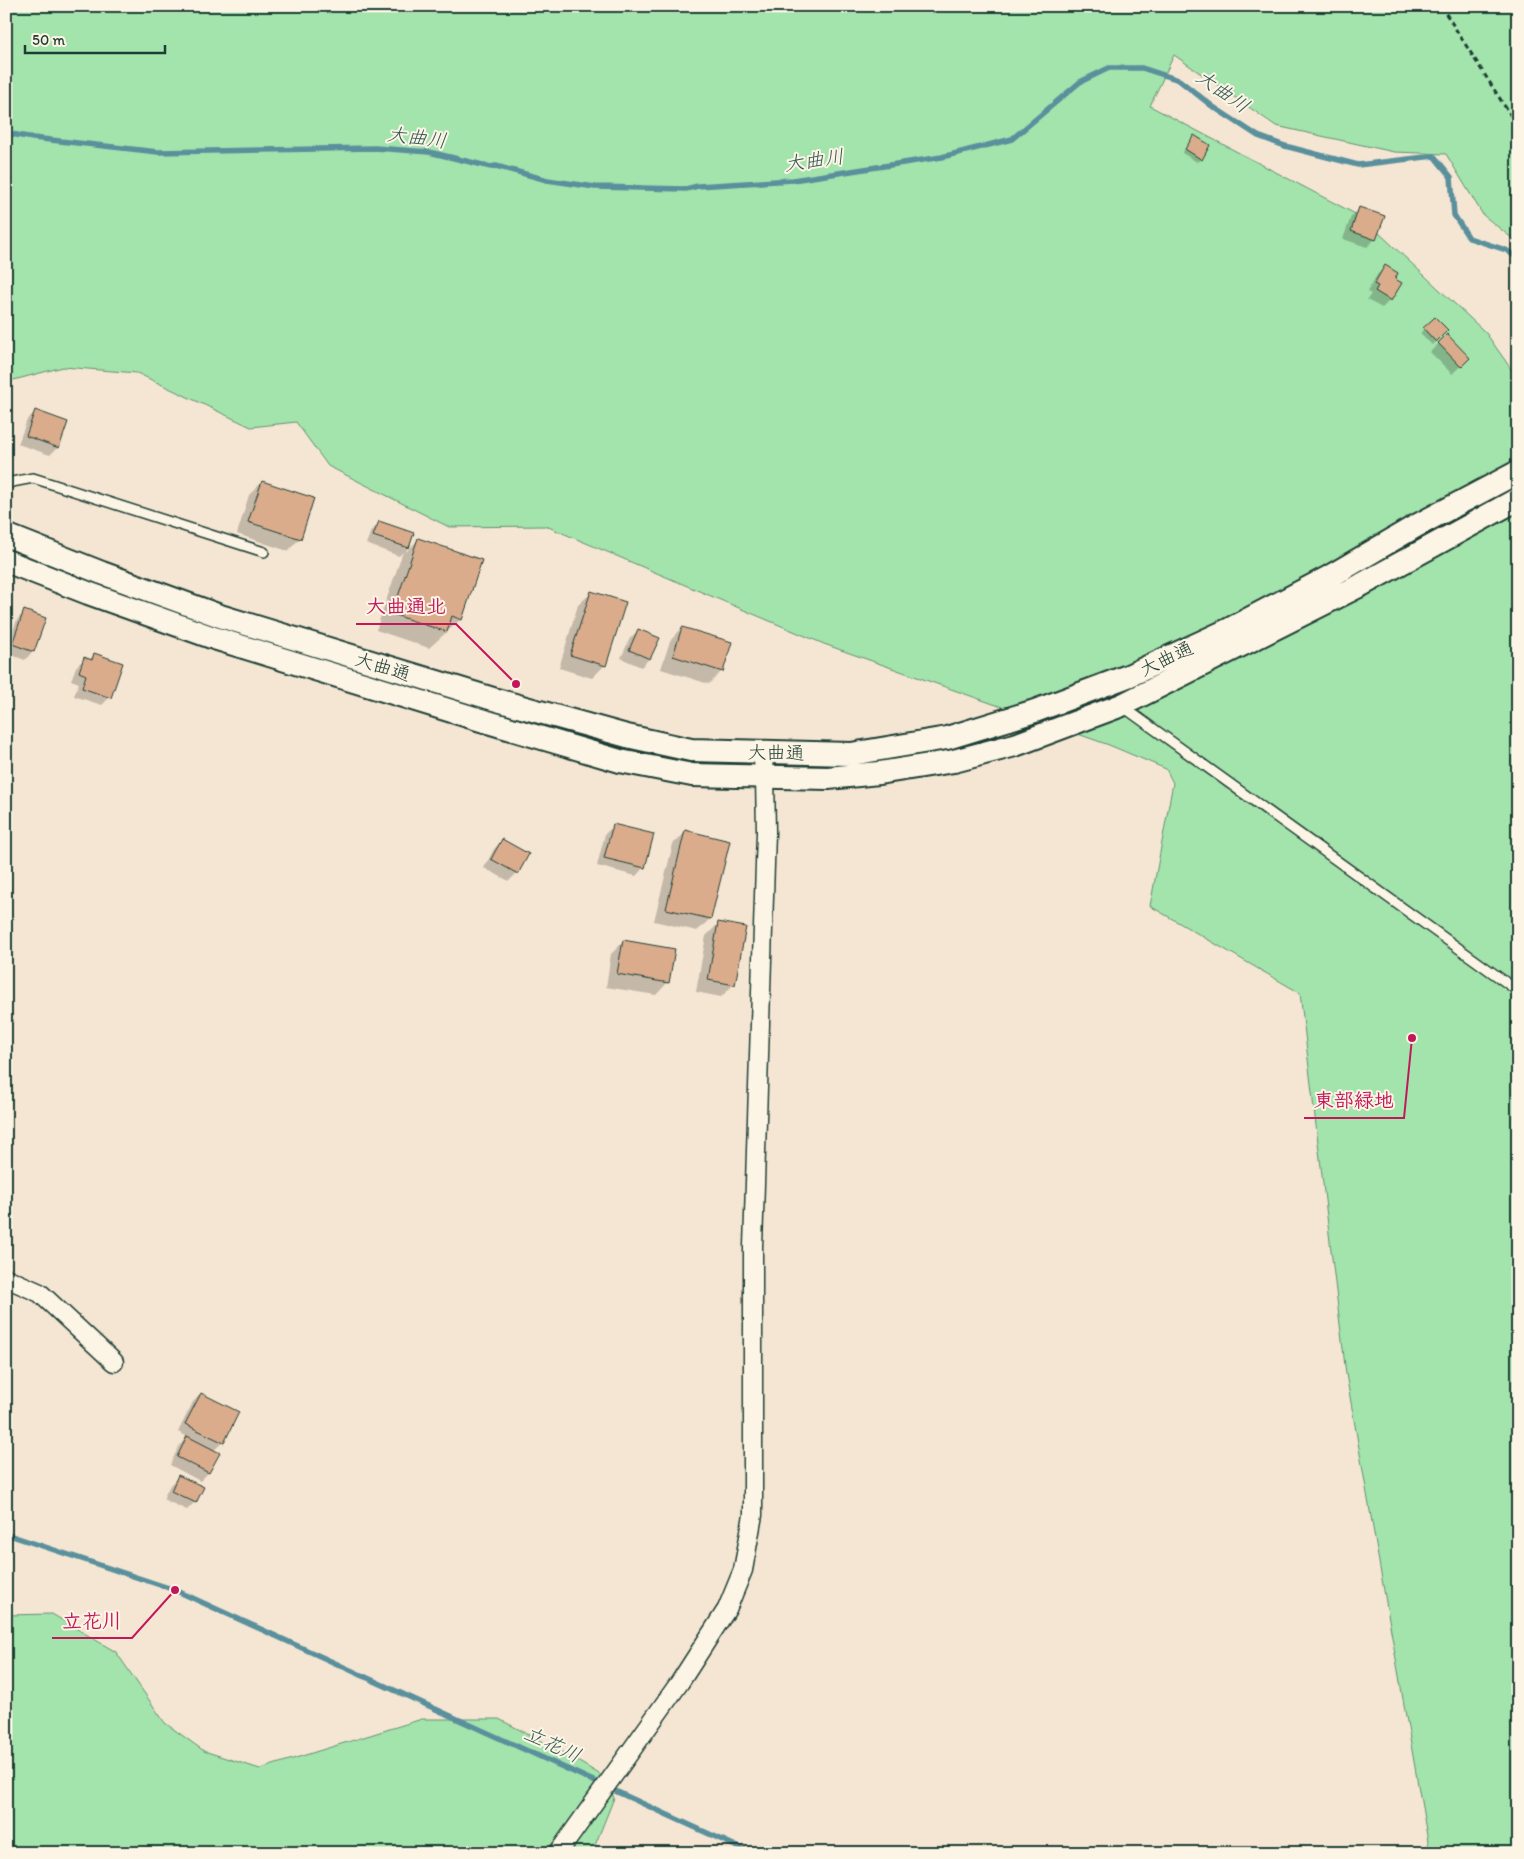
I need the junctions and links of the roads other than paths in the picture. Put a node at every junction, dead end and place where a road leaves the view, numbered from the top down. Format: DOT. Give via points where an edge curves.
graph roads {
  1 [pos="1515,473"];
  2 [pos="6,485"];
  3 [pos="1518,500"];
  4 [pos="6,535"];
  5 [pos="264,552"];
  6 [pos="6,561"];
  7 [pos="1122,706"];
  8 [pos="762,753"];
  9 [pos="765,777"];
  10 [pos="1518,991"];
  11 [pos="6,1278"];
  12 [pos="114,1362"];
  13 [pos="558,1853"];
  1 -- 8 [label="street, 大曲通" via="1228,630 1128,676 1035,711 947,738 851,754"];
  2 -- 5 [label="lane" via="33,478"];
  3 -- 7 [label="street, 大曲通" via="1361,585"];
  4 -- 8 [label="street, 大曲通" via="220,616 493,699 691,750"];
  6 -- 9 [label="street, 大曲通" via="214,638 620,761 692,775"];
  7 -- 9 [label="street, 大曲通" via="1015,745 954,761 828,778"];
  7 -- 10 [label="lane"];
  8 -- 9 [label="street"];
  9 -- 13 [label="street" via="753,1247 752,1524 743,1570 727,1609 680,1682"];
  11 -- 12 [label="street" via="40,1293"];
}
